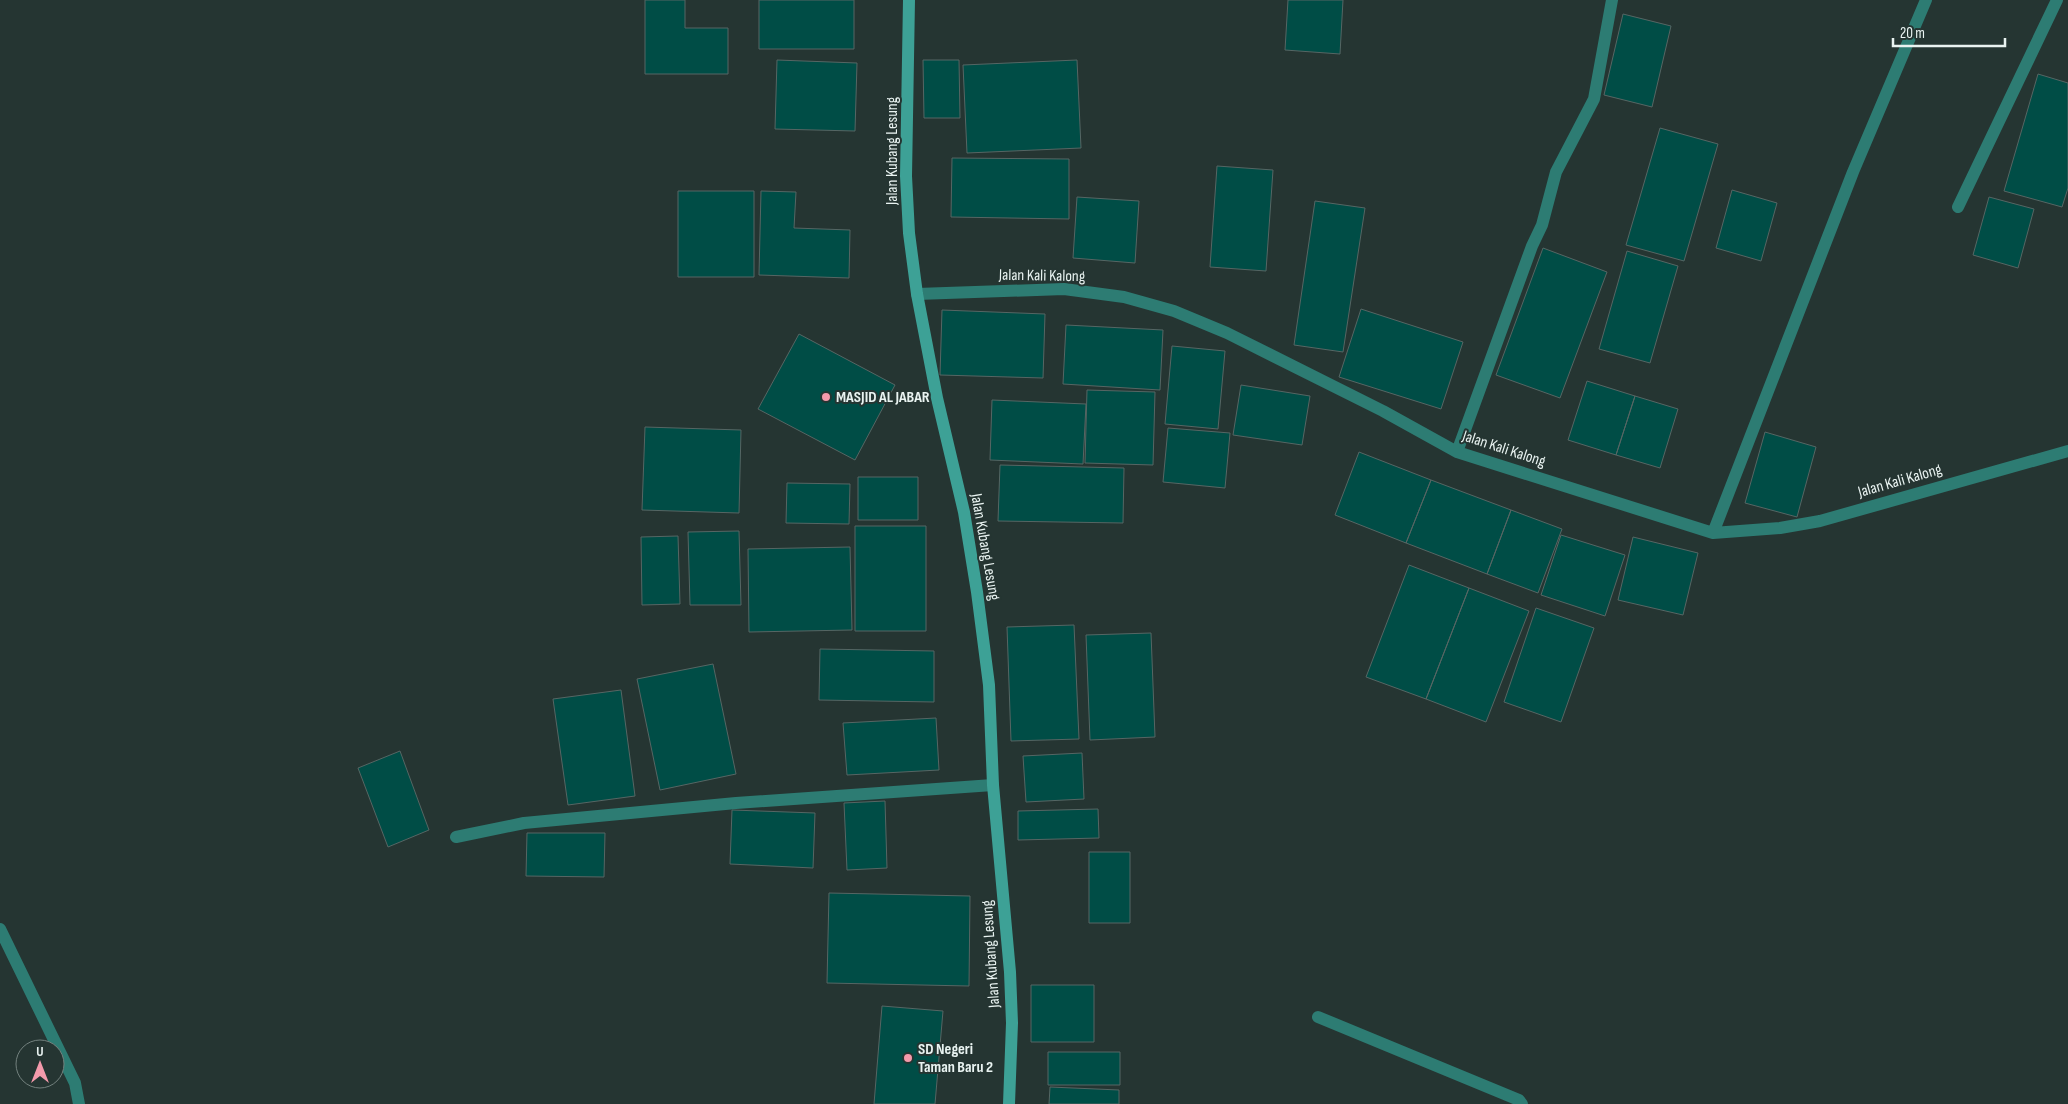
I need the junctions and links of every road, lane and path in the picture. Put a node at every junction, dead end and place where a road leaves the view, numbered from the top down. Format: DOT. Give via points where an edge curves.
graph roads {
  1 [pos="909,0"];
  2 [pos="1612,0"];
  3 [pos="1926,0"];
  4 [pos="2057,0"];
  5 [pos="1958,207"];
  6 [pos="917,294"];
  7 [pos="2068,451"];
  8 [pos="1457,452"];
  9 [pos="1713,533"];
  10 [pos="994,785"];
  11 [pos="456,836"];
  12 [pos="0,929"];
  13 [pos="1318,1017"];
  14 [pos="78,1104"];
  15 [pos="1009,1104"];
  16 [pos="1522,1104"];
  1 -- 6 [label="street, Jalan Kubang Lesung" via="906,176"];
  2 -- 8 [label="street" via="1594,99 1556,172 1542,225"];
  3 -- 9 [label="street" via="1853,172"];
  4 -- 5 [label="street"];
  6 -- 8 [label="street, Jalan Kali Kalong" via="1064,289 1124,297 1174,311 1374,406"];
  6 -- 10 [label="street, Jalan Kubang Lesung" via="976,583 988,685"];
  7 -- 9 [label="street, Jalan Kali Kalong" via="1820,521"];
  8 -- 9 [label="street, Jalan Kali Kalong"];
  10 -- 11 [label="street" via="736,803 524,823"];
  10 -- 15 [label="street, Jalan Kubang Lesung" via="1010,980"];
  12 -- 14 [label="street" via="75,1083"];
  13 -- 16 [label="street" via="1510,1096"];
}
